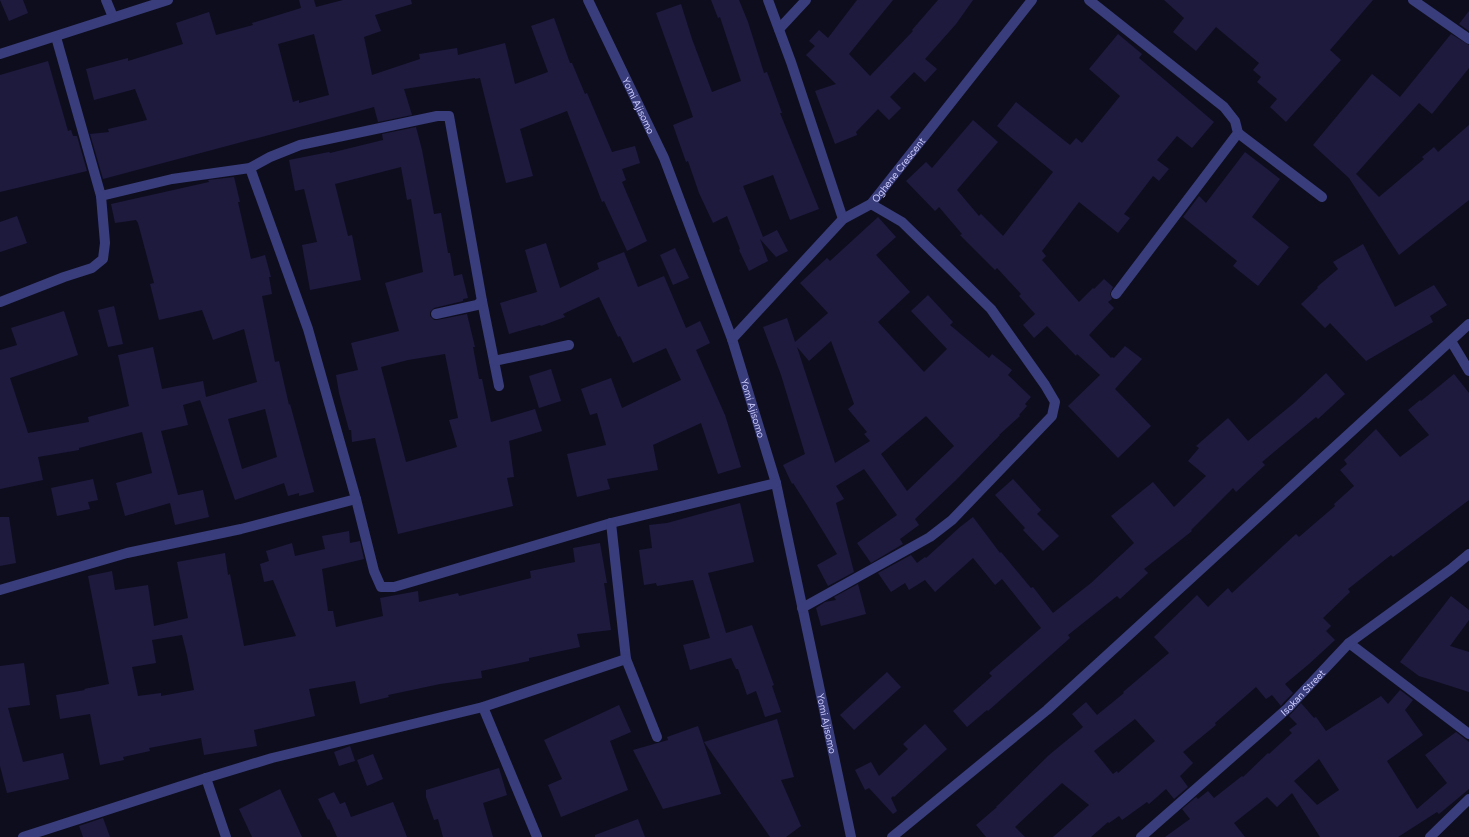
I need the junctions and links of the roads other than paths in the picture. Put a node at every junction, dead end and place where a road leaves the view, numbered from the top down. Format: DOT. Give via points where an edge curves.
graph roads {
  1 [pos="106,0"];
  2 [pos="168,0"];
  3 [pos="588,0"];
  4 [pos="768,0"];
  5 [pos="806,0"];
  6 [pos="1032,0"];
  7 [pos="1088,0"];
  8 [pos="1413,0"];
  9 [pos="113,17"];
  10 [pos="779,29"];
  11 [pos="56,37"];
  12 [pos="1469,39"];
  13 [pos="0,54"];
  14 [pos="1238,133"];
  15 [pos="250,168"];
  16 [pos="101,196"];
  17 [pos="1322,198"];
  18 [pos="871,204"];
  19 [pos="843,219"];
  20 [pos="1116,294"];
  21 [pos="482,301"];
  22 [pos="0,302"];
  23 [pos="436,314"];
  24 [pos="1469,324"];
  25 [pos="732,339"];
  26 [pos="1451,341"];
  27 [pos="569,345"];
  28 [pos="494,361"];
  29 [pos="1469,371"];
  30 [pos="499,386"];
  31 [pos="776,483"];
  32 [pos="356,499"];
  33 [pos="610,523"];
  34 [pos="1469,554"];
  35 [pos="0,590"];
  36 [pos="802,608"];
  37 [pos="1349,644"];
  38 [pos="626,659"];
  39 [pos="483,707"];
  40 [pos="1469,734"];
  41 [pos="657,737"];
  42 [pos="206,778"];
  43 [pos="1469,799"];
  44 [pos="23,837"];
  45 [pos="226,837"];
  46 [pos="537,837"];
  47 [pos="851,837"];
  48 [pos="892,837"];
  49 [pos="1141,837"];
  50 [pos="1430,837"];
  1 -- 9 [label="street"];
  2 -- 9 [label="street"];
  3 -- 25 [label="street, Yomi Ajisomo" via="664,158"];
  4 -- 10 [label="street"];
  5 -- 10 [label="street"];
  6 -- 18 [label="street, Oghene Crescent"];
  7 -- 14 [label="street" via="1224,107 1235,121"];
  8 -- 12 [label="street"];
  9 -- 11 [label="street"];
  10 -- 19 [label="street"];
  11 -- 13 [label="street"];
  11 -- 16 [label="street"];
  14 -- 17 [label="street"];
  14 -- 20 [label="street"];
  15 -- 16 [label="street" via="172,179"];
  15 -- 21 [label="street" via="300,145 437,116 449,116"];
  15 -- 32 [label="street" via="308,329"];
  16 -- 22 [label="street" via="105,243 103,259 92,268"];
  18 -- 19 [label="street, Oghene Crescent"];
  18 -- 36 [label="street" via="902,222 991,309 1055,402 1052,416 952,520 930,537"];
  19 -- 25 [label="street, Oghene Crescent"];
  21 -- 23 [label="street" via="477,305"];
  21 -- 28 [label="street"];
  24 -- 26 [label="street"];
  25 -- 31 [label="street, Yomi Ajisomo"];
  26 -- 29 [label="street"];
  26 -- 48 [label="street" via="1047,710"];
  27 -- 28 [label="street"];
  28 -- 30 [label="street"];
  31 -- 33 [label="street"];
  31 -- 36 [label="street, Yomi Ajisomo"];
  32 -- 33 [label="street" via="374,571 382,587 394,587"];
  32 -- 35 [label="street" via="241,529 128,553"];
  33 -- 38 [label="street"];
  34 -- 37 [label="street, Isokan Street"];
  36 -- 47 [label="street, Yomi Ajisomo"];
  37 -- 40 [label="street"];
  37 -- 49 [label="street, Isokan Street" via="1288,708"];
  38 -- 39 [label="street"];
  38 -- 41 [label="street"];
  39 -- 42 [label="street" via="272,758"];
  39 -- 46 [label="street"];
  42 -- 44 [label="street"];
  42 -- 45 [label="street"];
  43 -- 50 [label="street"];
}
